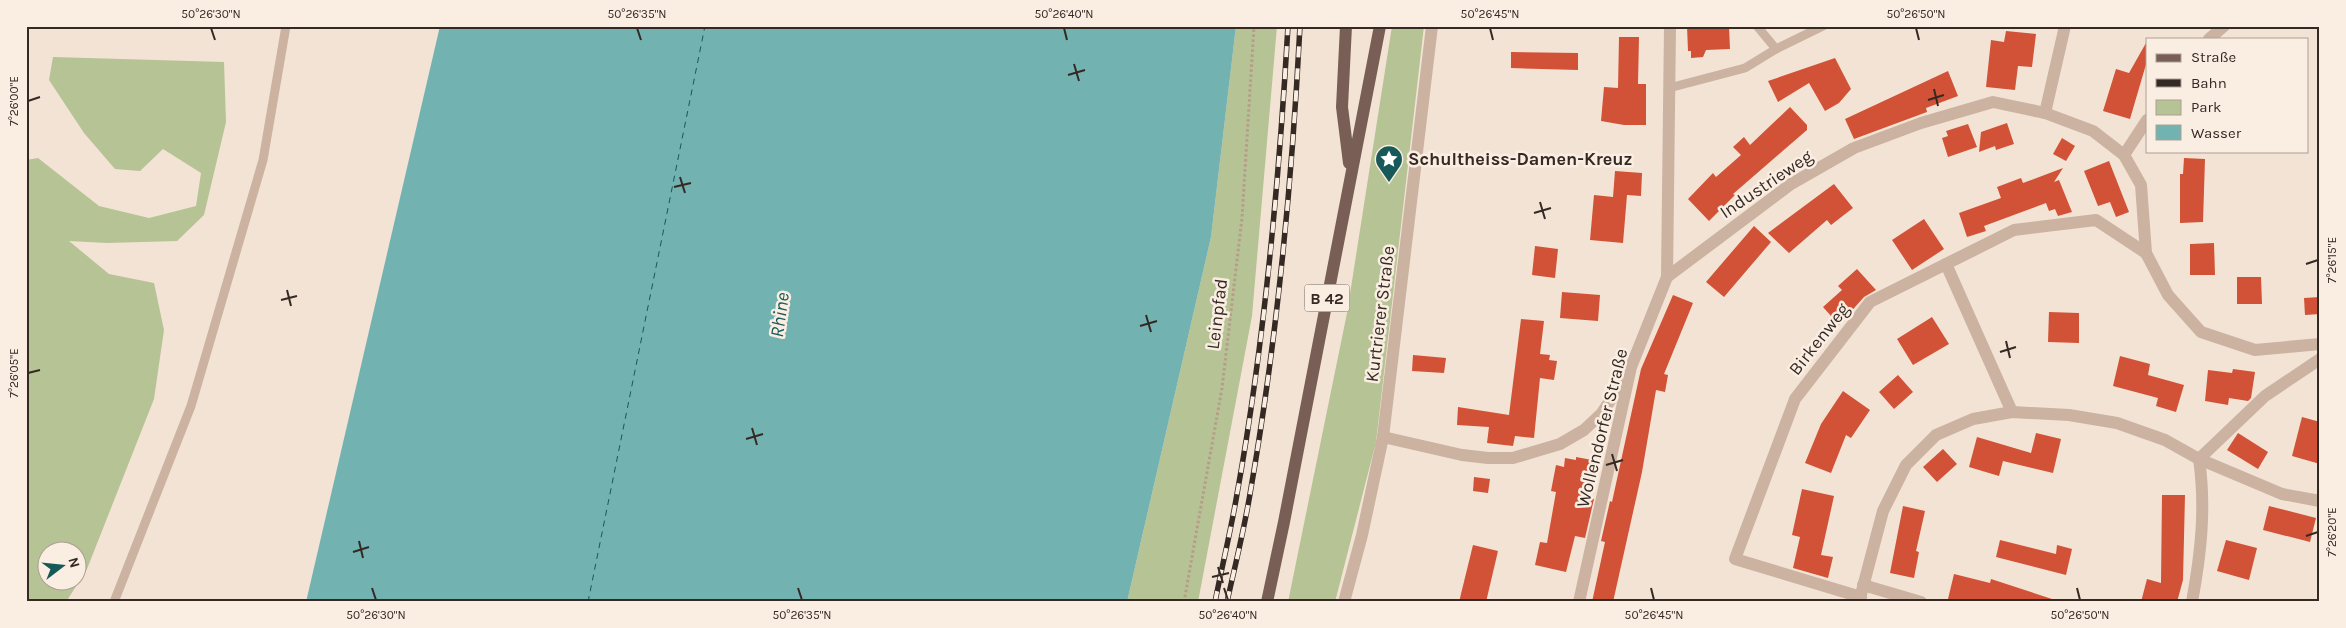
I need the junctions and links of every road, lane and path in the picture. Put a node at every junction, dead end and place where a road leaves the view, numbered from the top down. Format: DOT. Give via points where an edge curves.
graph roads {
  1 [pos="286,26"];
  2 [pos="1254,26"];
  3 [pos="1346,26"];
  4 [pos="1380,26"];
  5 [pos="1432,26"];
  6 [pos="1670,26"];
  7 [pos="1757,26"];
  8 [pos="1822,26"];
  9 [pos="2064,26"];
  10 [pos="2224,26"];
  11 [pos="2210,38"];
  12 [pos="1776,49"];
  13 [pos="1669,88"];
  14 [pos="2045,113"];
  15 [pos="2146,122"];
  16 [pos="2124,155"];
  17 [pos="1350,175"];
  18 [pos="2146,253"];
  19 [pos="1946,264"];
  20 [pos="1667,277"];
  21 [pos="2320,344"];
  22 [pos="2320,359"];
  23 [pos="1631,367"];
  24 [pos="2012,412"];
  25 [pos="1383,437"];
  26 [pos="2199,459"];
  27 [pos="2320,501"];
  28 [pos="1861,595"];
  29 [pos="114,602"];
  30 [pos="1184,602"];
  31 [pos="1267,602"];
  32 [pos="1344,602"];
  33 [pos="1579,602"];
  34 [pos="1921,602"];
  35 [pos="2192,602"];
  1 -- 29 [label="lane" via="263,160 194,397"];
  2 -- 30 [label="path, Leinpfad" via="1242,218 1222,388"];
  3 -- 17 [label="main road, B 42" via="1342,107"];
  4 -- 17 [label="main road, B 42"];
  5 -- 25 [label="street, Kurtrierer Straße"];
  6 -- 13 [label="street, Wollendorfer Straße"];
  7 -- 12 [label="lane"];
  8 -- 12 [label="lane"];
  9 -- 14 [label="street"];
  10 -- 11 [label="street"];
  12 -- 13 [label="lane" via="1745,68"];
  13 -- 20 [label="street, Wollendorfer Straße"];
  14 -- 16 [label="street, Industrieweg" via="2093,131"];
  14 -- 20 [label="street, Industrieweg" via="1994,102 1921,123 1854,148 1791,184"];
  15 -- 16 [label="street"];
  16 -- 18 [label="street, Industrieweg" via="2141,185"];
  17 -- 31 [label="main road, B 42"];
  18 -- 19 [label="street, Birkenweg" via="2096,220 2014,230"];
  18 -- 21 [label="street, Industrieweg" via="2168,295 2201,332 2255,350"];
  19 -- 24 [label="street"];
  19 -- 28 [label="street, Birkenweg" via="1870,302 1795,398 1735,559"];
  20 -- 23 [label="street, Wollendorfer Straße"];
  22 -- 26 [label="street" via="2265,396"];
  23 -- 25 [label="street" via="1602,413 1584,430 1560,444 1513,458 1462,455"];
  23 -- 33 [label="street, Wollendorfer Straße"];
  24 -- 26 [label="street" via="2117,423 2165,440"];
  24 -- 28 [label="street" via="1973,419 1936,435 1906,465 1883,511"];
  25 -- 32 [label="street, Kurtrierer Straße"];
  26 -- 27 [label="street" via="2282,494"];
  26 -- 35 [label="street" via="2203,487 2202,550"];
  28 -- 34 [label="street"];
}
